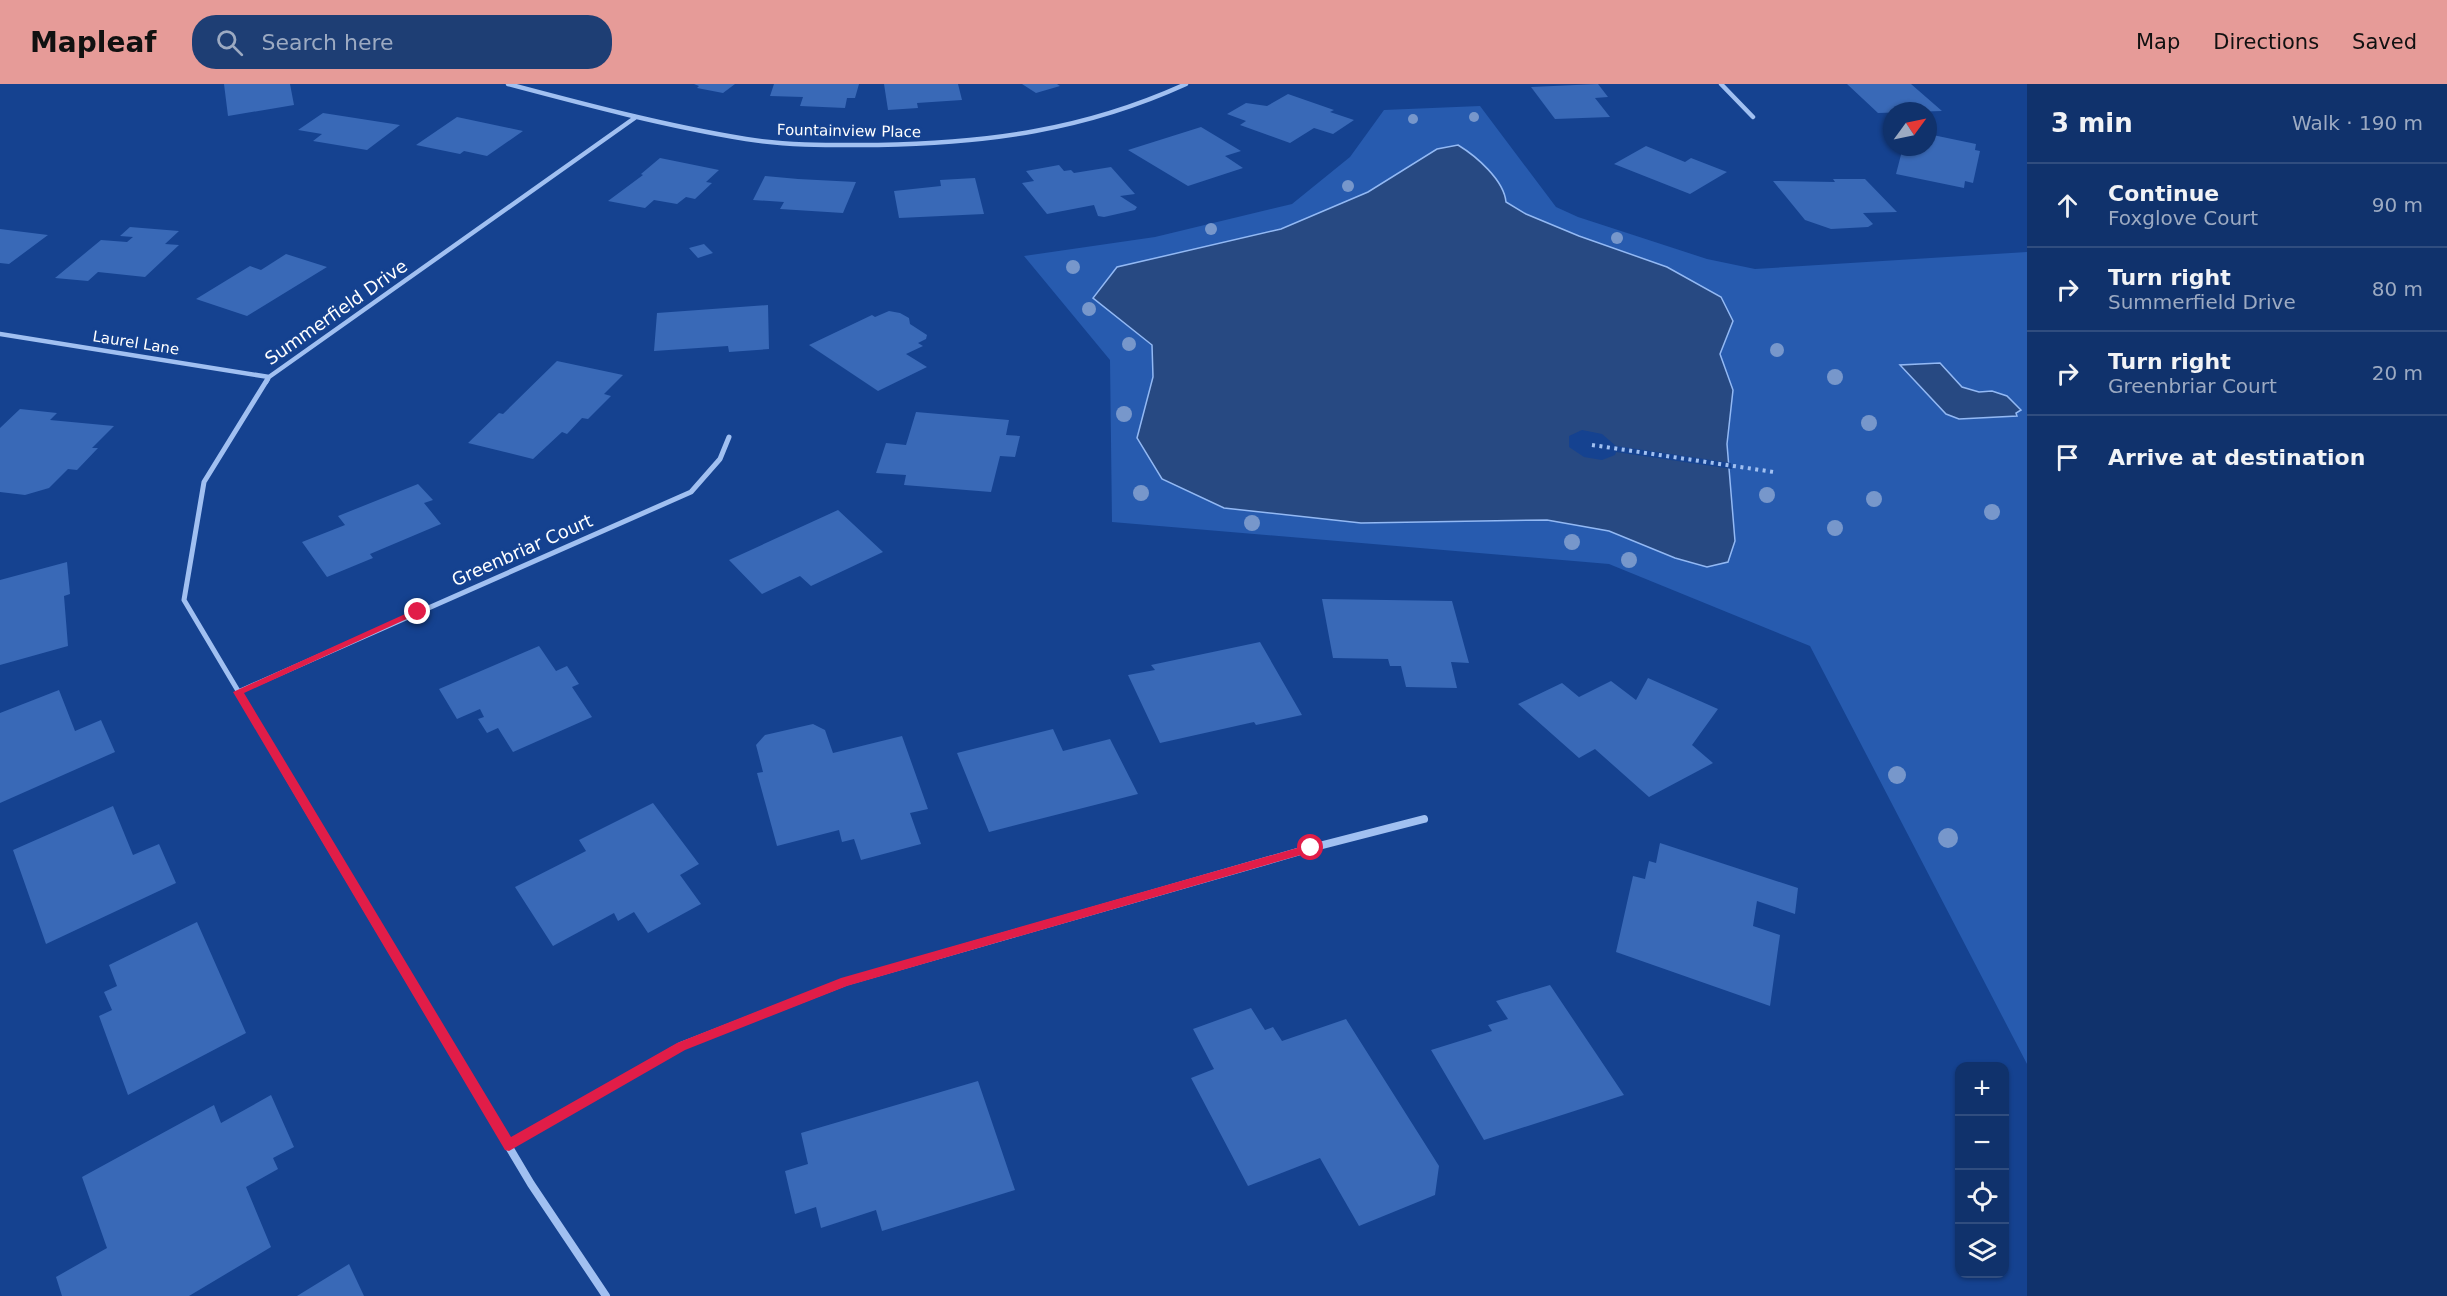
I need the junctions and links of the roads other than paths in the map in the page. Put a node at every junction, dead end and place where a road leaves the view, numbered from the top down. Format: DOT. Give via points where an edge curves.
graph roads {
  1 [pos="508,84"];
  2 [pos="1186,84"];
  3 [pos="1721,84"];
  4 [pos="636,117"];
  5 [pos="1753,117"];
  6 [pos="0,334"];
  7 [pos="269,376"];
  8 [pos="729,437"];
  9 [pos="238,692"];
  10 [pos="1424,819"];
  11 [pos="509,1145"];
  12 [pos="606,1296"];
  1 -- 4 [label="street, Fountainview Place"];
  2 -- 4 [label="street, Fountainview Place" via="1138,107 1052,131 977,141 798,145"];
  3 -- 5 [label="street"];
  4 -- 7 [label="street, Summerfield Drive"];
  6 -- 7 [label="street, Laurel Lane"];
  7 -- 9 [label="street, Summerfield Drive" via="204,482 184,600"];
  8 -- 9 [label="street, Greenbriar Court" via="720,459 691,492"];
  9 -- 11 [label="street, Summerfield Drive"];
  10 -- 11 [label="street" via="845,982 681,1046"];
  11 -- 12 [label="street, Summerfield Drive"];
}
